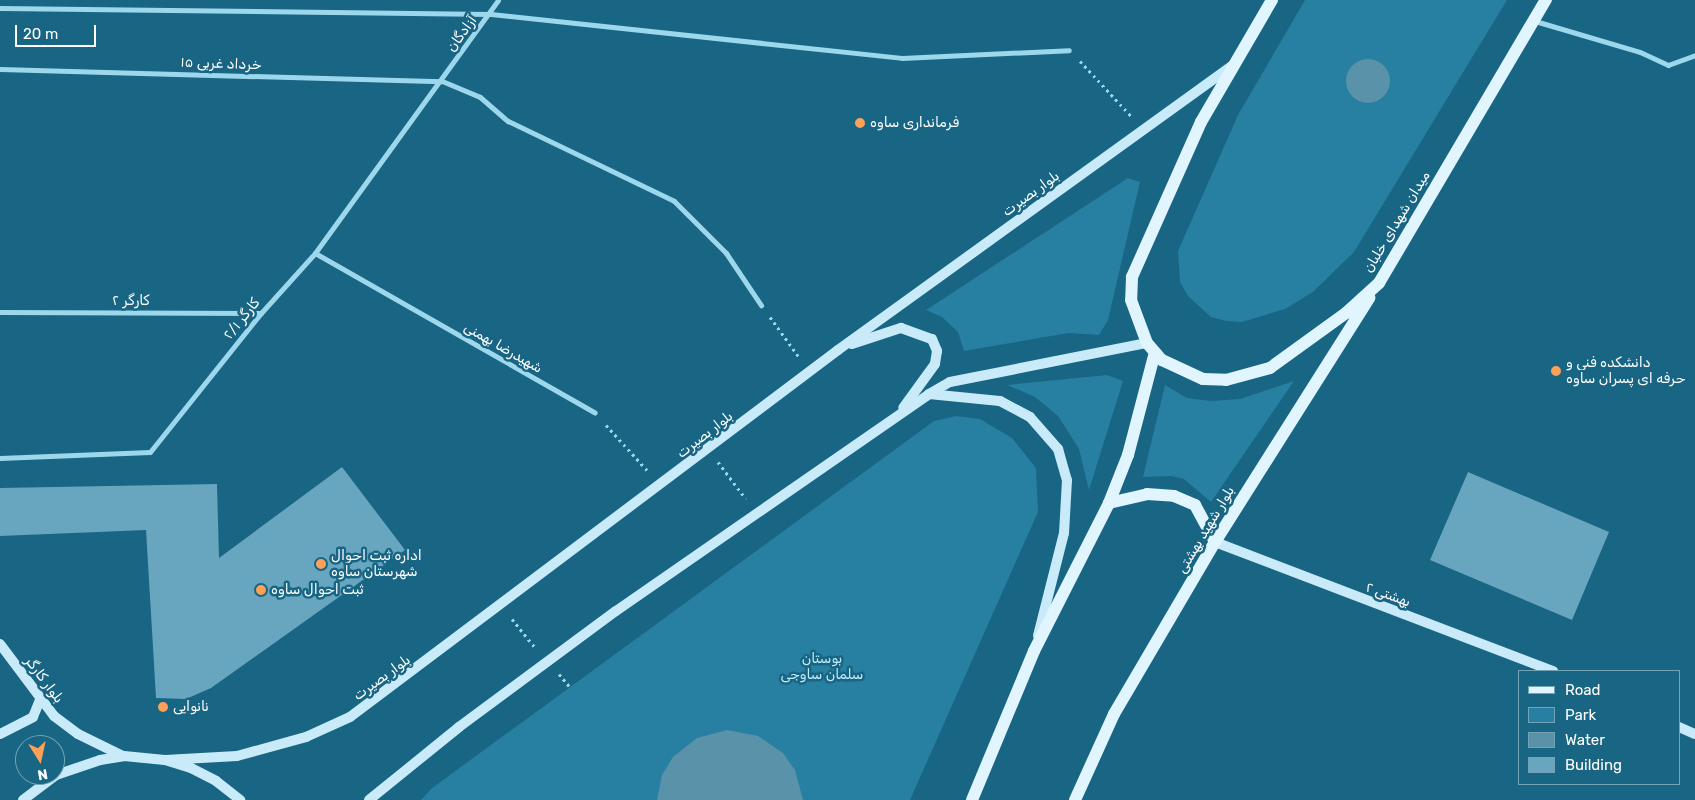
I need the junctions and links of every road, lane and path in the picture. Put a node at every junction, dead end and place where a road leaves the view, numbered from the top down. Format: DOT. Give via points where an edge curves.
graph roads {
  1 [pos="498,0"];
  2 [pos="1272,0"];
  3 [pos="1546,0"];
  4 [pos="0,8"];
  5 [pos="491,14"];
  6 [pos="1533,21"];
  7 [pos="1069,50"];
  8 [pos="1695,56"];
  9 [pos="1234,64"];
  10 [pos="0,69"];
  11 [pos="442,81"];
  12 [pos="1144,129"];
  13 [pos="315,253"];
  14 [pos="1379,283"];
  15 [pos="761,305"];
  16 [pos="0,312"];
  17 [pos="261,313"];
  18 [pos="1147,343"];
  19 [pos="838,350"];
  20 [pos="1156,352"];
  21 [pos="809,372"];
  22 [pos="929,394"];
  23 [pos="595,413"];
  24 [pos="892,420"];
  25 [pos="708,450"];
  26 [pos="0,458"];
  27 [pos="661,486"];
  28 [pos="1109,503"];
  29 [pos="757,513"];
  30 [pos="1216,542"];
  31 [pos="0,644"];
  32 [pos="1034,651"];
  33 [pos="1550,670"];
  34 [pos="40,700"];
  35 [pos="1680,726"];
  36 [pos="0,734"];
  37 [pos="1695,734"];
  38 [pos="124,756"];
  39 [pos="165,760"];
  40 [pos="23,800"];
  41 [pos="240,800"];
  42 [pos="370,800"];
  43 [pos="972,800"];
  44 [pos="1074,800"];
  1 -- 5 [label="street, آزادگان"];
  2 -- 9 [label="main road, میدان شهدای خلبان"];
  3 -- 6 [label="main road, میدان شهدای خلبان"];
  4 -- 5 [label="street"];
  5 -- 7 [label="street" via="902,58"];
  5 -- 11 [label="street, آزادگان"];
  6 -- 8 [label="street" via="1640,52 1668,66"];
  6 -- 14 [label="main road, میدان شهدای خلبان"];
  7 -- 12 [label="path"];
  9 -- 12 [label="main road, بلوار بصیرت"];
  9 -- 18 [label="main road, میدان شهدای خلبان" via="1201,122 1132,277 1133,308"];
  10 -- 11 [label="street, ۱۵ خرداد غربی"];
  11 -- 13 [label="street, کارگر ۲/۱"];
  11 -- 15 [label="street" via="480,97 508,121 674,201 726,253"];
  12 -- 19 [label="main road, بلوار بصیرت"];
  13 -- 17 [label="street, کارگر ۲/۱"];
  13 -- 23 [label="street, شهیدرضا بهمنی"];
  14 -- 20 [label="main road, میدان شهدای خلبان" via="1289,355 1247,376 1203,379 1181,372"];
  14 -- 30 [label="main road, بلوار شهید بهشتی"];
  15 -- 21 [label="path"];
  16 -- 17 [label="street, کارگر ۲"];
  17 -- 26 [label="street, کارگر ۲/۱" via="150,452"];
  18 -- 20 [label="main road, میدان شهدای خلبان"];
  18 -- 22 [label="main road" via="950,382"];
  19 -- 21 [label="main road, بلوار بصیرت"];
  19 -- 24 [label="main road" via="887,330 913,330 932,339 937,351 935,364"];
  20 -- 28 [label="main road" via="1128,455"];
  21 -- 25 [label="main road, بلوار بصیرت"];
  22 -- 24 [label="main road"];
  22 -- 32 [label="main road" via="1000,401 1030,417 1058,449 1067,480 1064,533"];
  23 -- 27 [label="path"];
  24 -- 29 [label="main road"];
  25 -- 27 [label="main road, بلوار بصیرت"];
  25 -- 29 [label="path"];
  27 -- 39 [label="main road, بلوار بصیرت" via="350,717 306,737 237,756"];
  28 -- 30 [label="main road" via="1148,494 1174,496 1195,505"];
  28 -- 32 [label="main road"];
  29 -- 42 [label="main road" via="459,727"];
  30 -- 33 [label="main road, بهشتی ۲"];
  30 -- 44 [label="main road, بلوار شهید بهشتی" via="1114,714"];
  31 -- 34 [label="main road, بلوار کارگر"];
  32 -- 43 [label="main road"];
  34 -- 36 [label="main road" via="32,717"];
  34 -- 38 [label="main road, بلوار کارگر" via="78,734"];
  35 -- 37 [label="main road"];
  38 -- 39 [label="main road"];
  38 -- 40 [label="main road" via="85,764 56,775"];
  39 -- 41 [label="main road" via="216,781"];
}
